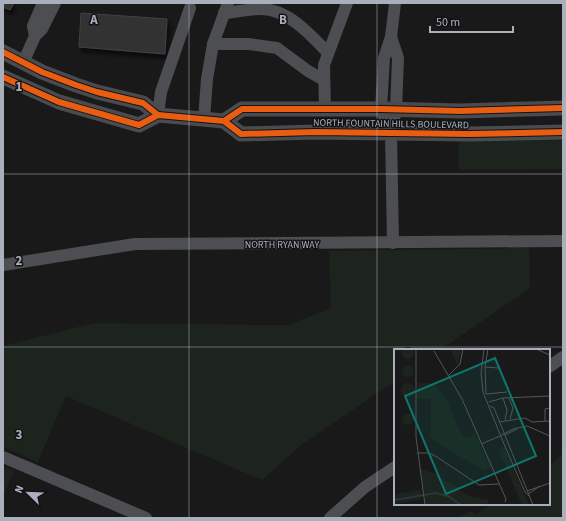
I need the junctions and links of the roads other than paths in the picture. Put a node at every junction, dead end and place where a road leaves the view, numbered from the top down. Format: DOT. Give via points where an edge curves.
graph roads {
  1 [pos="43,3"];
  2 [pos="55,3"];
  3 [pos="347,3"];
  4 [pos="395,3"];
  5 [pos="190,8"];
  6 [pos="226,8"];
  7 [pos="35,36"];
  8 [pos="391,37"];
  9 [pos="213,44"];
  10 [pos="3,52"];
  11 [pos="328,53"];
  12 [pos="23,63"];
  13 [pos="3,77"];
  14 [pos="324,80"];
  15 [pos="563,108"];
  16 [pos="381,109"];
  17 [pos="324,110"];
  18 [pos="396,110"];
  19 [pos="158,116"];
  20 [pos="204,119"];
  21 [pos="224,121"];
  22 [pos="563,132"];
  23 [pos="391,133"];
  24 [pos="563,241"];
  25 [pos="393,243"];
  26 [pos="3,264"];
  27 [pos="563,357"];
  28 [pos="550,365"];
  29 [pos="3,457"];
  30 [pos="394,468"];
  31 [pos="146,518"];
  32 [pos="330,518"];
  1 -- 7 [label="street" via="33,26"];
  2 -- 7 [label="street" via="42,29"];
  3 -- 11 [label="street"];
  4 -- 8 [label="street"];
  5 -- 19 [label="street" via="161,92"];
  6 -- 9 [label="street"];
  6 -- 11 [label="street" via="262,9 284,14 304,29"];
  7 -- 12 [label="street"];
  8 -- 16 [label="street" via="384,58"];
  8 -- 18 [label="street" via="398,58"];
  9 -- 14 [label="street" via="249,44 277,48"];
  9 -- 20 [label="street"];
  10 -- 12 [label="main road"];
  11 -- 14 [label="street" via="324,65"];
  12 -- 19 [label="main road" via="97,92 143,103"];
  13 -- 19 [label="main road" via="59,102 140,125"];
  14 -- 17 [label="street"];
  15 -- 18 [label="main road, NORTH FOUNTAIN HILLS BOULEVARD"];
  16 -- 17 [label="main road, NORTH FOUNTAIN HILLS BOULEVARD"];
  16 -- 18 [label="main road, NORTH FOUNTAIN HILLS BOULEVARD"];
  16 -- 23 [label="street"];
  17 -- 21 [label="main road, NORTH FOUNTAIN HILLS BOULEVARD" via="242,109"];
  18 -- 23 [label="street"];
  19 -- 20 [label="main road"];
  20 -- 21 [label="main road"];
  21 -- 23 [label="main road, NORTH FOUNTAIN HILLS BOULEVARD" via="241,134"];
  22 -- 23 [label="main road, NORTH FOUNTAIN HILLS BOULEVARD"];
  23 -- 25 [label="street"];
  24 -- 25 [label="street, NORTH RYAN WAY"];
  25 -- 26 [label="street, NORTH RYAN WAY" via="135,244"];
  27 -- 28 [label="street"];
  29 -- 31 [label="street"];
  30 -- 32 [label="street" via="365,487"];
}
